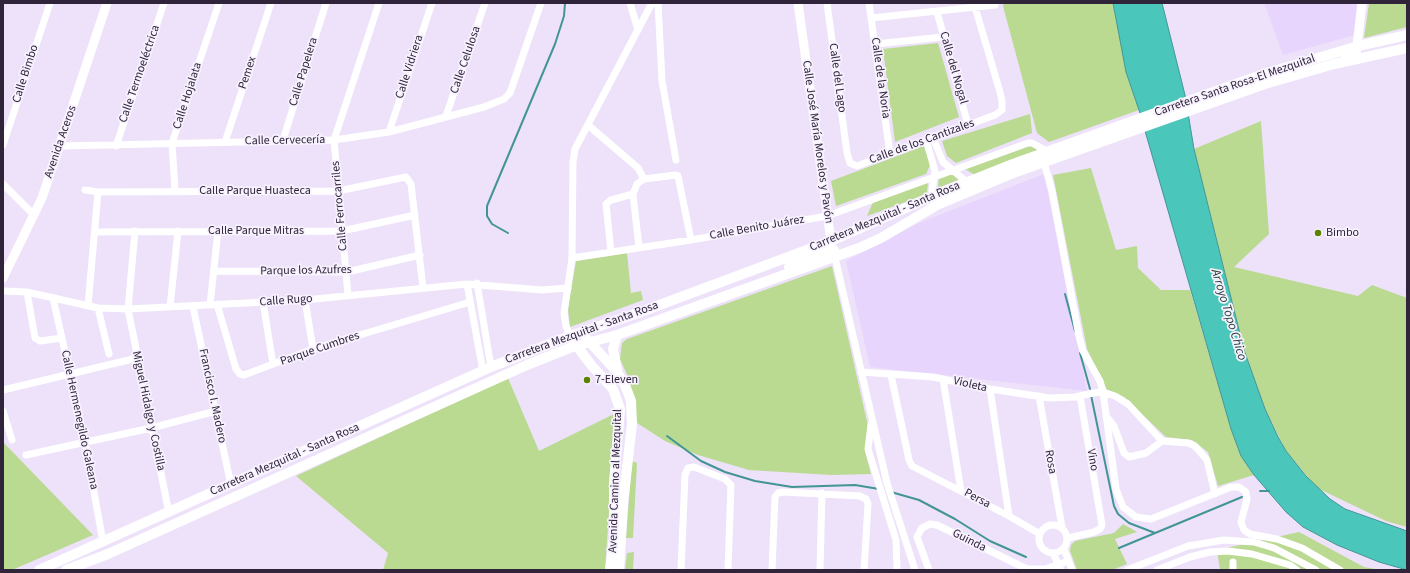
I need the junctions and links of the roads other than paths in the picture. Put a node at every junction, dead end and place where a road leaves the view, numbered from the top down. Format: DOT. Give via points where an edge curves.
graph roads {
  1 [pos="50,3"];
  2 [pos="107,3"];
  3 [pos="164,3"];
  4 [pos="219,3"];
  5 [pos="270,3"];
  6 [pos="326,3"];
  7 [pos="379,3"];
  8 [pos="432,3"];
  9 [pos="485,3"];
  10 [pos="541,3"];
  11 [pos="630,3"];
  12 [pos="652,3"];
  13 [pos="658,3"];
  14 [pos="798,3"];
  15 [pos="827,3"];
  16 [pos="869,3"];
  17 [pos="1362,3"];
  18 [pos="995,5"];
  19 [pos="975,7"];
  20 [pos="937,12"];
  21 [pos="871,18"];
  22 [pos="638,30"];
  23 [pos="1407,35"];
  24 [pos="944,37"];
  25 [pos="875,44"];
  26 [pos="1358,46"];
  27 [pos="1407,48"];
  28 [pos="1278,80"];
  29 [pos="1180,109"];
  30 [pos="446,116"];
  31 [pos="1137,124"];
  32 [pos="968,125"];
  33 [pos="588,126"];
  34 [pos="389,132"];
  35 [pos="930,139"];
  36 [pos="283,140"];
  37 [pos="334,140"];
  38 [pos="225,142"];
  39 [pos="172,144"];
  40 [pos="3,145"];
  41 [pos="60,146"];
  42 [pos="116,146"];
  43 [pos="1049,152"];
  44 [pos="847,153"];
  45 [pos="890,154"];
  46 [pos="676,160"];
  47 [pos="1044,162"];
  48 [pos="953,170"];
  49 [pos="935,177"];
  50 [pos="644,179"];
  51 [pos="3,184"];
  52 [pos="970,186"];
  53 [pos="85,190"];
  54 [pos="175,191"];
  55 [pos="338,191"];
  56 [pos="98,192"];
  57 [pos="633,194"];
  58 [pos="933,196"];
  59 [pos="34,215"];
  60 [pos="415,215"];
  61 [pos="827,216"];
  62 [pos="135,231"];
  63 [pos="178,231"];
  64 [pos="218,231"];
  65 [pos="95,232"];
  66 [pos="342,232"];
  67 [pos="691,240"];
  68 [pos="639,247"];
  69 [pos="833,250"];
  70 [pos="611,252"];
  71 [pos="420,255"];
  72 [pos="572,258"];
  73 [pos="214,271"];
  74 [pos="346,272"];
  75 [pos="3,278"];
  76 [pos="468,284"];
  77 [pos="477,284"];
  78 [pos="424,288"];
  79 [pos="568,288"];
  80 [pos="3,291"];
  81 [pos="27,292"];
  82 [pos="348,296"];
  83 [pos="53,298"];
  84 [pos="305,300"];
  85 [pos="263,302"];
  86 [pos="470,302"];
  87 [pos="214,305"];
  88 [pos="88,306"];
  89 [pos="170,307"];
  90 [pos="193,307"];
  91 [pos="98,308"];
  92 [pos="128,309"];
  93 [pos="573,335"];
  94 [pos="617,335"];
  95 [pos="62,338"];
  96 [pos="487,341"];
  97 [pos="590,341"];
  98 [pos="478,343"];
  99 [pos="576,346"];
  100 [pos="313,349"];
  101 [pos="109,354"];
  102 [pos="137,358"];
  103 [pos="273,364"];
  104 [pos="487,369"];
  105 [pos="617,372"];
  106 [pos="860,372"];
  107 [pos="70,374"];
  108 [pos="891,375"];
  109 [pos="943,378"];
  110 [pos="990,389"];
  111 [pos="3,390"];
  112 [pos="1103,392"];
  113 [pos="1087,394"];
  114 [pos="1039,396"];
  115 [pos="3,411"];
  116 [pos="216,411"];
  117 [pos="1106,416"];
  118 [pos="872,420"];
  119 [pos="151,428"];
  120 [pos="12,440"];
  121 [pos="1162,441"];
  122 [pos="85,442"];
  123 [pos="26,455"];
  124 [pos="231,484"];
  125 [pos="961,491"];
  126 [pos="822,493"];
  127 [pos="1215,494"];
  128 [pos="169,512"];
  129 [pos="1009,516"];
  130 [pos="1062,527"];
  131 [pos="1040,534"];
  132 [pos="1068,538"];
  133 [pos="104,542"];
  134 [pos="1064,549"];
  135 [pos="1053,553"];
  136 [pos="1289,555"];
  137 [pos="1068,561"];
  138 [pos="1233,562"];
  139 [pos="1281,563"];
  140 [pos="1060,567"];
  141 [pos="1143,567"];
  142 [pos="1289,568"];
  143 [pos="39,570"];
  144 [pos="66,570"];
  145 [pos="610,570"];
  146 [pos="619,570"];
  147 [pos="680,570"];
  148 [pos="728,570"];
  149 [pos="772,570"];
  150 [pos="820,570"];
  151 [pos="864,570"];
  152 [pos="897,570"];
  153 [pos="915,570"];
  154 [pos="929,570"];
  155 [pos="1072,570"];
  156 [pos="1127,570"];
  157 [pos="1157,570"];
  158 [pos="1234,570"];
  159 [pos="1278,570"];
  160 [pos="1297,570"];
  161 [pos="1316,570"];
  162 [pos="1340,570"];
  1 -- 40 [label="street, Calle Bimbo"];
  2 -- 41 [label="street, Avenida Aceros"];
  3 -- 42 [label="street, Calle Termoeléctrica"];
  4 -- 39 [label="street, Calle Hojalata"];
  5 -- 38 [label="street, Pemex"];
  6 -- 36 [label="street, Calle Papelera"];
  7 -- 37 [label="street, Calle Ferrocarriles"];
  8 -- 34 [label="street, Calle Vidriera"];
  9 -- 30 [label="street, Calle Celulosa"];
  10 -- 30 [label="street, Calle Cervecería" via="513,84 504,100"];
  11 -- 22 [label="street"];
  12 -- 22 [label="street"];
  13 -- 46 [label="street" via="662,81"];
  14 -- 61 [label="street, Calle José María Morelos y Pavón"];
  15 -- 44 [label="street, Calle del Lago"];
  16 -- 21 [label="street, Calle de la Noria"];
  17 -- 26 [label="street"];
  18 -- 19 [label="street"];
  19 -- 20 [label="street"];
  19 -- 32 [label="street, Calle de los Cantizales" via="1000,92 1002,110"];
  20 -- 21 [label="street"];
  20 -- 24 [label="street, Calle del Nogal"];
  21 -- 25 [label="street, Calle de la Noria"];
  22 -- 33 [label="street"];
  23 -- 26 [label="main road, Carretera Santa Rosa-El Mezquital"];
  24 -- 25 [label="street"];
  24 -- 32 [label="street, Calle del Nogal"];
  25 -- 45 [label="street, Calle de la Noria"];
  26 -- 28 [label="street" via="1356,54 1286,74"];
  26 -- 29 [label="main road, Carretera Santa Rosa-El Mezquital" via="1264,74"];
  27 -- 28 [label="main road"];
  28 -- 29 [label="main road"];
  29 -- 31 [label="main road, Carretera Mezquital - Santa Rosa"];
  30 -- 34 [label="street, Calle Cervecería"];
  31 -- 43 [label="main road, Carretera Mezquital - Santa Rosa"];
  31 -- 47 [label="main road, Carretera Mezquital - Santa Rosa"];
  32 -- 35 [label="street, Calle de los Cantizales"];
  33 -- 50 [label="street" via="638,168"];
  33 -- 72 [label="street" via="574,156"];
  34 -- 37 [label="street, Calle Cervecería"];
  35 -- 45 [label="street, Calle de los Cantizales"];
  35 -- 48 [label="street" via="943,162"];
  35 -- 49 [label="street"];
  36 -- 37 [label="street, Calle Cervecería"];
  36 -- 38 [label="street, Calle Cervecería"];
  37 -- 55 [label="street, Calle Ferrocarriles"];
  38 -- 39 [label="street, Calle Cervecería"];
  39 -- 42 [label="street, Calle Cervecería"];
  39 -- 54 [label="street, Calle Hojalata"];
  41 -- 42 [label="street, Calle Cervecería"];
  41 -- 59 [label="street, Avenida Aceros"];
  43 -- 48 [label="street, Calle Benito Juárez" via="1028,143"];
  43 -- 52 [label="main road, Carretera Mezquital - Santa Rosa"];
  44 -- 45 [label="street, Calle de los Cantizales" via="850,163 856,166"];
  47 -- 52 [label="main road, Carretera Mezquital - Santa Rosa"];
  47 -- 112 [label="street" via="1052,191 1079,336"];
  48 -- 49 [label="street, Calle Benito Juárez"];
  48 -- 52 [label="street"];
  49 -- 58 [label="street"];
  49 -- 61 [label="street, Calle Benito Juárez"];
  50 -- 57 [label="street" via="637,184"];
  50 -- 67 [label="street" via="676,175 680,179"];
  51 -- 59 [label="street"];
  52 -- 58 [label="main road, Carretera Mezquital - Santa Rosa"];
  52 -- 69 [label="main road, Carretera Mezquital - Santa Rosa" via="881,238"];
  53 -- 56 [label="street, Calle Parque Huasteca"];
  54 -- 55 [label="street, Calle Parque Huasteca"];
  54 -- 56 [label="street, Calle Parque Huasteca"];
  55 -- 60 [label="street, Calle Parque Huasteca" via="406,177 410,180"];
  55 -- 66 [label="street, Calle Ferrocarriles"];
  56 -- 65 [label="street"];
  57 -- 68 [label="street"];
  57 -- 70 [label="street" via="611,200 606,204"];
  58 -- 69 [label="main road, Carretera Mezquital - Santa Rosa"];
  59 -- 75 [label="street, Avenida Aceros"];
  60 -- 66 [label="street, Calle Parque Mitras"];
  60 -- 71 [label="street"];
  61 -- 67 [label="street, Calle Benito Juárez"];
  61 -- 69 [label="street, Calle José María Morelos y Pavón"];
  62 -- 63 [label="street, Calle Parque Mitras"];
  62 -- 65 [label="street, Calle Parque Mitras"];
  62 -- 92 [label="street, Miguel Hidalgo y Costilla"];
  63 -- 64 [label="street, Calle Parque Mitras"];
  63 -- 89 [label="street"];
  64 -- 66 [label="street, Calle Parque Mitras"];
  64 -- 73 [label="street"];
  65 -- 88 [label="street"];
  66 -- 74 [label="street, Calle Ferrocarriles"];
  67 -- 68 [label="street, Calle Benito Juárez"];
  68 -- 70 [label="street, Calle Benito Juárez"];
  69 -- 93 [label="main road, Carretera Mezquital - Santa Rosa"];
  69 -- 94 [label="main road, Carretera Mezquital - Santa Rosa" via="794,264 769,280"];
  69 -- 106 [label="street, Calle José María Morelos y Pavón"];
  70 -- 72 [label="street, Calle Benito Juárez"];
  71 -- 74 [label="street, Parque los Azufres"];
  71 -- 78 [label="street"];
  72 -- 79 [label="street"];
  73 -- 74 [label="street, Parque los Azufres"];
  73 -- 87 [label="street"];
  74 -- 82 [label="street, Calle Ferrocarriles"];
  76 -- 77 [label="street, Calle Rugo"];
  76 -- 78 [label="street, Calle Rugo"];
  76 -- 86 [label="street"];
  77 -- 79 [label="street, Calle Rugo" via="542,290"];
  77 -- 96 [label="street"];
  78 -- 82 [label="street, Calle Rugo"];
  79 -- 93 [label="street" via="564,313 566,326"];
  80 -- 81 [label="street, Calle Rugo"];
  81 -- 83 [label="street, Calle Rugo"];
  81 -- 95 [label="street" via="35,338 40,341"];
  82 -- 84 [label="street, Calle Rugo"];
  83 -- 88 [label="street, Calle Rugo"];
  83 -- 95 [label="street, Calle Hermenegildo Galeana"];
  84 -- 85 [label="street, Calle Rugo"];
  84 -- 100 [label="street"];
  85 -- 87 [label="street, Calle Rugo"];
  85 -- 103 [label="street"];
  86 -- 98 [label="street"];
  86 -- 100 [label="street, Parque Cumbres"];
  87 -- 90 [label="street, Calle Rugo"];
  87 -- 103 [label="street, Parque Cumbres" via="240,374 244,375"];
  88 -- 91 [label="street, Calle Rugo"];
  89 -- 90 [label="street, Calle Rugo"];
  89 -- 92 [label="street, Calle Rugo"];
  90 -- 116 [label="street, Francisco I. Madero"];
  91 -- 92 [label="street, Calle Rugo"];
  91 -- 101 [label="street"];
  92 -- 102 [label="street, Miguel Hidalgo y Costilla"];
  93 -- 97 [label="main road, Avenida Camino al Mezquital"];
  93 -- 99 [label="main road, Avenida Camino al Mezquital"];
  93 -- 104 [label="main road, Carretera Mezquital - Santa Rosa"];
  94 -- 97 [label="main road, Carretera Mezquital - Santa Rosa"];
  94 -- 105 [label="main road" via="613,349"];
  95 -- 107 [label="street, Calle Hermenegildo Galeana"];
  96 -- 98 [label="street"];
  96 -- 104 [label="street"];
  97 -- 99 [label="main road, Carretera Mezquital - Santa Rosa"];
  97 -- 105 [label="main road, Avenida Camino al Mezquital"];
  98 -- 104 [label="street"];
  99 -- 144 [label="main road, Carretera Mezquital - Santa Rosa" via="527,365 108,554"];
  99 -- 145 [label="main road, Avenida Camino al Mezquital" via="614,389 620,409 614,483 614,538"];
  100 -- 103 [label="street, Parque Cumbres"];
  102 -- 107 [label="street"];
  102 -- 119 [label="street, Miguel Hidalgo y Costilla"];
  104 -- 124 [label="main road, Carretera Mezquital - Santa Rosa"];
  105 -- 146 [label="main road, Avenida Camino al Mezquital" via="631,401 632,424"];
  106 -- 108 [label="street, Violeta"];
  106 -- 118 [label="street, Calle José María Morelos y Pavón"];
  107 -- 111 [label="street"];
  107 -- 122 [label="street, Calle Hermenegildo Galeana"];
  108 -- 109 [label="street, Violeta"];
  108 -- 125 [label="street, Persa" via="912,466"];
  109 -- 110 [label="street, Violeta"];
  109 -- 125 [label="street"];
  110 -- 114 [label="street, Violeta"];
  110 -- 129 [label="street"];
  112 -- 113 [label="street, Violeta"];
  112 -- 117 [label="street"];
  112 -- 121 [label="street" via="1128,404"];
  113 -- 114 [label="street, Violeta" via="1064,398"];
  113 -- 132 [label="street, Vino" via="1102,525 1094,532"];
  114 -- 130 [label="street, Rosa"];
  115 -- 120 [label="street"];
  116 -- 119 [label="street"];
  116 -- 124 [label="street, Francisco I. Madero"];
  117 -- 121 [label="street" via="1114,426 1124,453 1129,457 1146,453"];
  117 -- 127 [label="street" via="1116,489 1119,499 1129,513 1151,519"];
  118 -- 152 [label="street, Calle José María Morelos y Pavón" via="868,449 896,540"];
  118 -- 153 [label="street, Calle José María Morelos y Pavón" via="890,496"];
  119 -- 122 [label="street"];
  119 -- 128 [label="street, Miguel Hidalgo y Costilla"];
  121 -- 127 [label="street" via="1188,443 1198,449 1206,460"];
  122 -- 123 [label="street"];
  122 -- 133 [label="street, Calle Hermenegildo Galeana"];
  124 -- 128 [label="main road, Carretera Mezquital - Santa Rosa"];
  125 -- 129 [label="street, Persa"];
  126 -- 149 [label="street" via="783,492 776,495"];
  126 -- 150 [label="street"];
  126 -- 151 [label="street" via="860,496 866,499 868,504"];
  127 -- 162 [label="street" via="1231,487 1244,490 1248,499 1241,522 1244,530 1250,534 1277,539 1302,548"];
  128 -- 133 [label="main road, Carretera Mezquital - Santa Rosa"];
  129 -- 131 [label="street, Persa"];
  130 -- 131 [label="street" via="1049,525"];
  130 -- 132 [label="street"];
  131 -- 135 [label="street" via="1041,546 1047,552"];
  132 -- 134 [label="street"];
  133 -- 143 [label="main road, Carretera Mezquital - Santa Rosa"];
  134 -- 135 [label="street"];
  134 -- 137 [label="street"];
  135 -- 140 [label="street"];
  136 -- 139 [label="street"];
  136 -- 141 [label="street" via="1254,542 1224,540 1188,546"];
  136 -- 142 [label="street"];
  136 -- 161 [label="street"];
  137 -- 140 [label="street"];
  137 -- 155 [label="street"];
  138 -- 158 [label="street"];
  139 -- 142 [label="street"];
  139 -- 157 [label="street" via="1252,554 1210,552"];
  139 -- 159 [label="street"];
  140 -- 154 [label="street, Guinda" via="1020,567 937,525 930,524 922,528 917,537"];
  141 -- 156 [label="street"];
  142 -- 160 [label="street"];
  147 -- 148 [label="street" via="686,471 694,467 725,478 731,485"];
}
